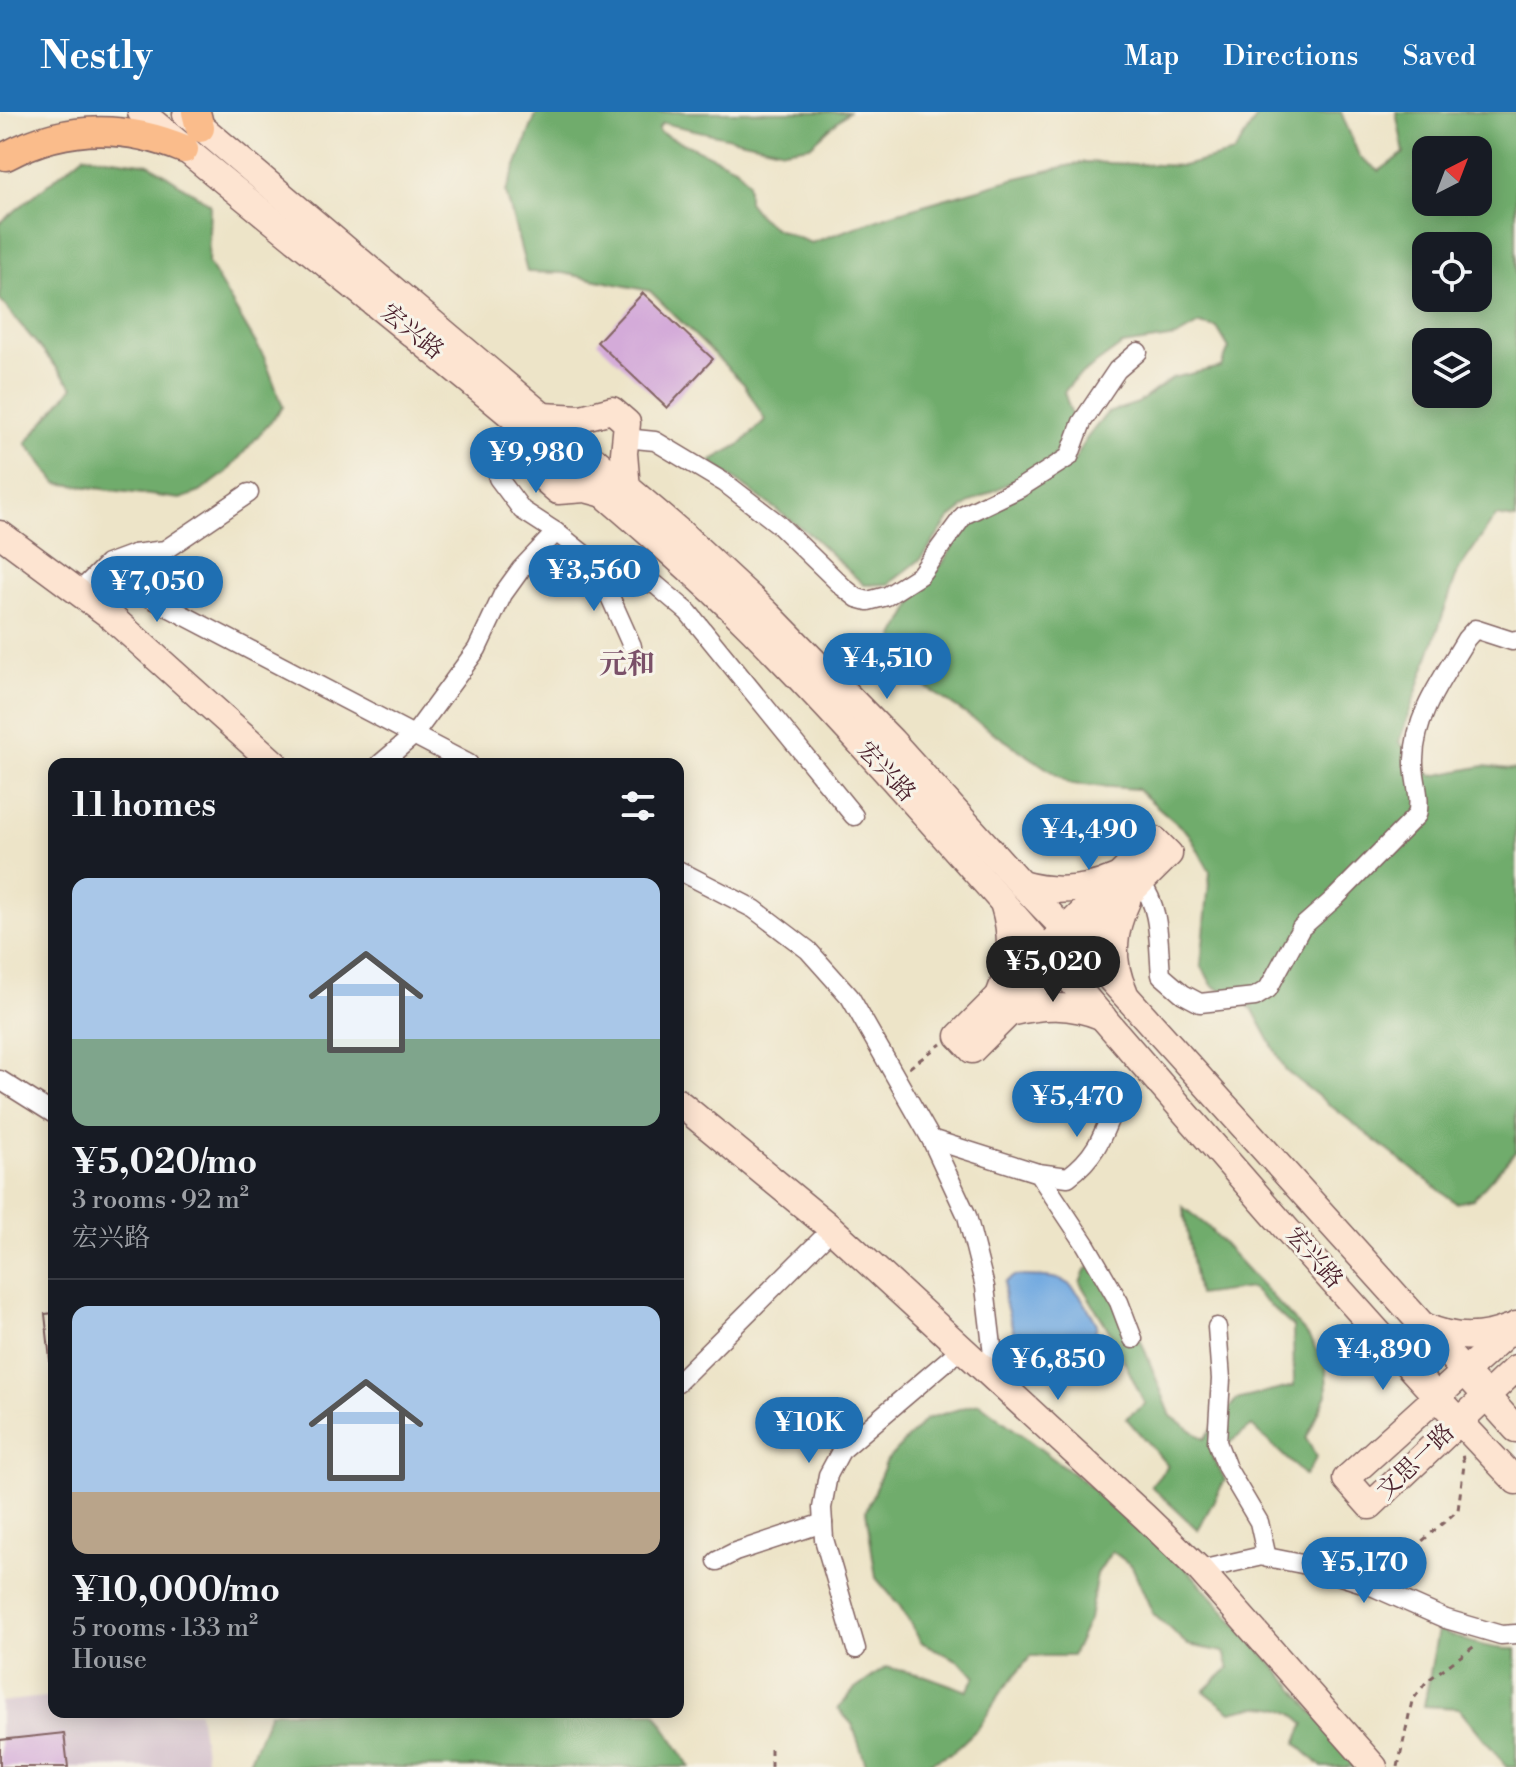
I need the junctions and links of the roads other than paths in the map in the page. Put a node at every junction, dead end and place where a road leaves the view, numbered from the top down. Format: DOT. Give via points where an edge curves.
graph roads {
  1 [pos="63,112"];
  2 [pos="141,112"];
  3 [pos="191,125"];
  4 [pos="3,159"];
  5 [pos="1138,352"];
  6 [pos="538,425"];
  7 [pos="625,438"];
  8 [pos="498,478"];
  9 [pos="615,491"];
  10 [pos="249,493"];
  11 [pos="556,532"];
  12 [pos="0,534"];
  13 [pos="134,554"];
  14 [pos="595,563"];
  15 [pos="120,582"];
  16 [pos="79,592"];
  17 [pos="108,614"];
  18 [pos="1516,640"];
  19 [pos="632,646"];
  20 [pos="413,736"];
  21 [pos="268,758"];
  22 [pos="387,758"];
  23 [pos="457,758"];
  24 [pos="854,816"];
  25 [pos="684,873"];
  26 [pos="1133,881"];
  27 [pos="1012,893"];
  28 [pos="1072,938"];
  29 [pos="1052,957"];
  30 [pos="1127,998"];
  31 [pos="1003,1007"];
  32 [pos="1103,1017"];
  33 [pos="959,1036"];
  34 [pos="0,1080"];
  35 [pos="684,1107"];
  36 [pos="1114,1107"];
  37 [pos="48,1110"];
  38 [pos="931,1139"];
  39 [pos="1038,1173"];
  40 [pos="832,1229"];
  41 [pos="1422,1325"];
  42 [pos="1516,1325"];
  43 [pos="1217,1327"];
  44 [pos="1133,1339"];
  45 [pos="962,1348"];
  46 [pos="1397,1352"];
  47 [pos="1516,1368"];
  48 [pos="1463,1372"];
  49 [pos="684,1376"];
  50 [pos="996,1380"];
  51 [pos="1436,1396"];
  52 [pos="1486,1396"];
  53 [pos="1459,1421"];
  54 [pos="1516,1429"];
  55 [pos="1399,1430"];
  56 [pos="1421,1458"];
  57 [pos="1497,1461"];
  58 [pos="1516,1481"];
  59 [pos="823,1523"];
  60 [pos="1267,1558"];
  61 [pos="717,1561"];
  62 [pos="1200,1570"];
  63 [pos="1516,1634"];
  64 [pos="856,1649"];
  65 [pos="1374,1767"];
  1 -- 4 [label="main road"];
  2 -- 3 [label="street, 宏兴路"];
  3 -- 4 [label="main road" via="141,134 96,130 40,141"];
  3 -- 6 [label="street, 宏兴路"];
  5 -- 7 [label="street" via="1117,370 1082,422 1069,457 964,515 920,575 887,596 868,601 843,587 777,523 725,483 655,441"];
  6 -- 7 [label="street" via="612,410 627,423"];
  6 -- 9 [label="street, 宏兴路"];
  7 -- 9 [label="street"];
  8 -- 11 [label="street" via="522,510"];
  9 -- 27 [label="street, 宏兴路"];
  10 -- 13 [label="street" via="165,550"];
  11 -- 14 [label="street"];
  11 -- 20 [label="street" via="503,594 477,649"];
  12 -- 16 [label="street"];
  13 -- 15 [label="street"];
  13 -- 16 [label="street" via="107,564"];
  14 -- 19 [label="street"];
  14 -- 24 [label="street" via="656,585 688,612"];
  15 -- 17 [label="street"];
  15 -- 20 [label="street"];
  16 -- 17 [label="street"];
  17 -- 21 [label="street"];
  18 -- 26 [label="street" via="1475,629 1466,639 1419,720 1413,761 1420,801 1417,815 1301,928 1268,989 1255,997 1200,1003 1172,985 1161,975 1150,894"];
  20 -- 22 [label="street"];
  20 -- 23 [label="street"];
  25 -- 38 [label="street" via="754,909 808,950 850,997"];
  26 -- 27 [label="street"];
  26 -- 28 [label="street"];
  26 -- 30 [label="street" via="1115,937 1116,969"];
  27 -- 28 [label="street, 宏兴路"];
  27 -- 29 [label="street, 宏兴路"];
  27 -- 31 [label="street"];
  28 -- 29 [label="street"];
  28 -- 30 [label="street, 宏兴路"];
  29 -- 31 [label="street"];
  29 -- 32 [label="street, 宏兴路"];
  30 -- 41 [label="street, 宏兴路"];
  31 -- 32 [label="street" via="1052,1005"];
  31 -- 33 [label="street" via="972,1050"];
  32 -- 46 [label="street, 宏兴路"];
  34 -- 37 [label="street"];
  35 -- 40 [label="street"];
  36 -- 39 [label="street" via="1100,1146 1080,1168 1068,1177"];
  38 -- 39 [label="street"];
  38 -- 50 [label="street" via="967,1216 985,1287"];
  39 -- 44 [label="street" via="1119,1302"];
  40 -- 45 [label="street"];
  40 -- 49 [label="street"];
  41 -- 42 [label="street" via="1468,1337"];
  41 -- 48 [label="street, 宏兴路"];
  42 -- 48 [label="street, 文思一路"];
  43 -- 60 [label="street" via="1217,1442 1259,1522"];
  45 -- 50 [label="street"];
  45 -- 59 [label="street" via="841,1451 828,1475"];
  46 -- 51 [label="street, 宏兴路"];
  46 -- 55 [label="street" via="1408,1393"];
  47 -- 52 [label="street, 文思一路"];
  48 -- 51 [label="street, 文思一路"];
  48 -- 52 [label="street, 宏兴路"];
  50 -- 62 [label="street"];
  51 -- 53 [label="street, 宏兴路"];
  51 -- 55 [label="street, 文思一路"];
  52 -- 53 [label="street, 文思一路"];
  52 -- 54 [label="street, 宏兴路"];
  53 -- 56 [label="street, 文思一路"];
  53 -- 57 [label="street, 宏兴路"];
  55 -- 56 [label="street, 文思一路" via="1346,1479 1370,1506"];
  56 -- 57 [label="street" via="1461,1451"];
  57 -- 58 [label="street, 宏兴路"];
  59 -- 61 [label="street"];
  59 -- 64 [label="street"];
  60 -- 62 [label="street"];
  60 -- 63 [label="street" via="1355,1581 1446,1619 1501,1635"];
  62 -- 65 [label="street"];
}
